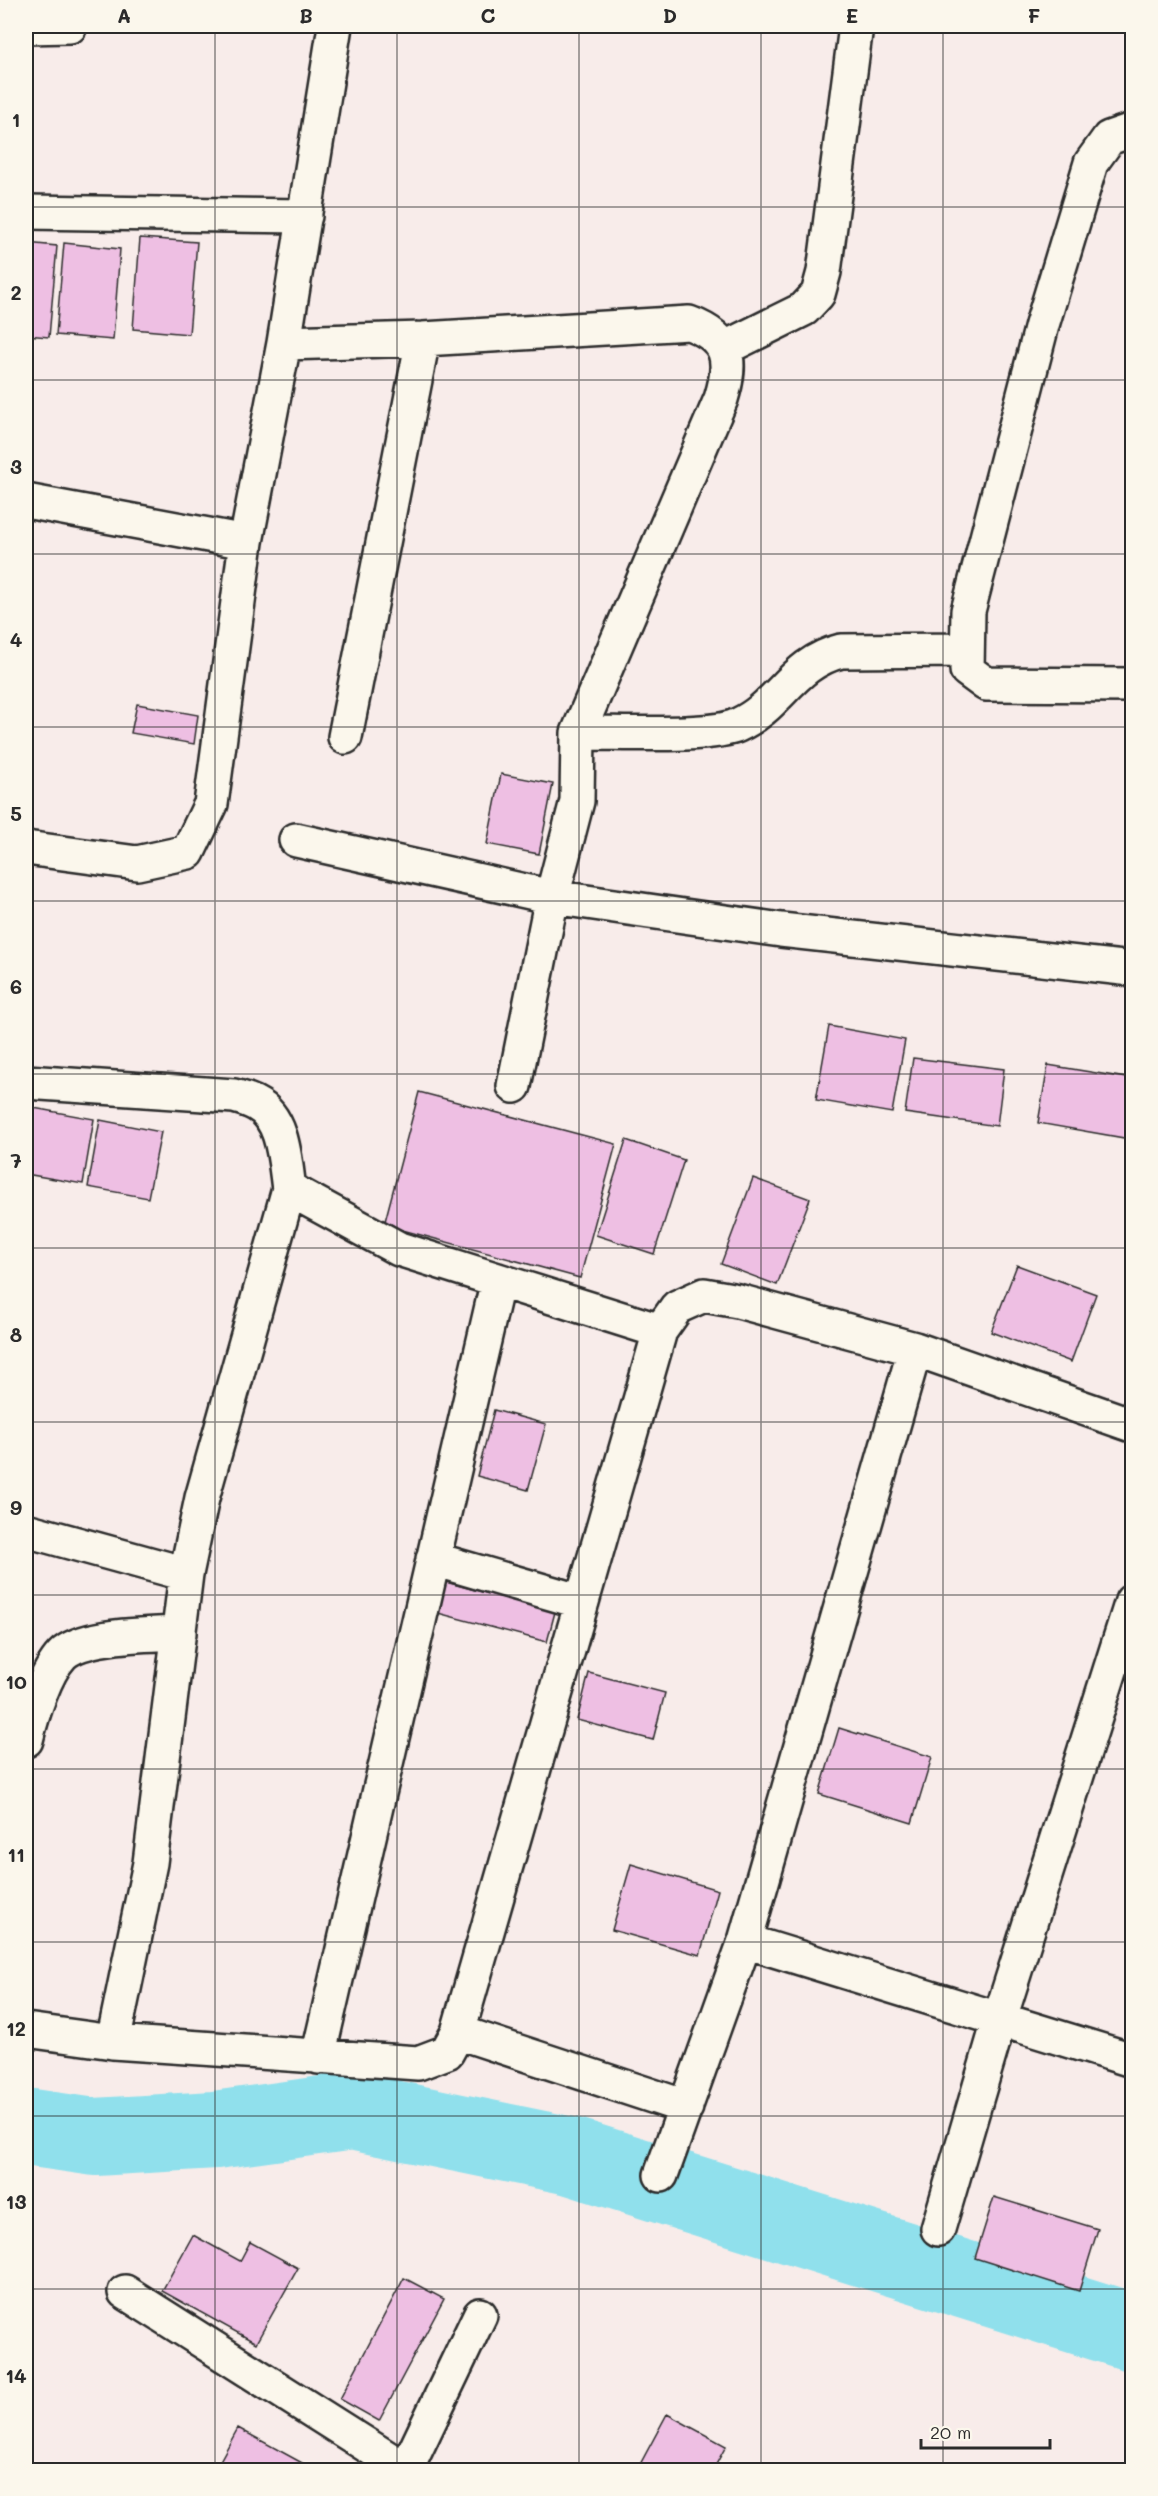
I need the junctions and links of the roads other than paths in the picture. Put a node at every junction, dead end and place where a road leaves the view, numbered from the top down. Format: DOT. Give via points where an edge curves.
graph roads {
  1 [pos="70,26"];
  2 [pos="335,26"];
  3 [pos="856,26"];
  4 [pos="26,27"];
  5 [pos="1132,130"];
  6 [pos="26,212"];
  7 [pos="305,216"];
  8 [pos="423,339"];
  9 [pos="284,343"];
  10 [pos="725,348"];
  11 [pos="26,501"];
  12 [pos="246,542"];
  13 [pos="967,650"];
  14 [pos="1132,685"];
  15 [pos="578,733"];
  16 [pos="345,737"];
  17 [pos="296,840"];
  18 [pos="26,848"];
  19 [pos="552,897"];
  20 [pos="1132,969"];
  21 [pos="26,1082"];
  22 [pos="514,1086"];
  23 [pos="289,1189"];
  24 [pos="498,1280"];
  25 [pos="660,1331"];
  26 [pos="915,1349"];
  27 [pos="1132,1425"];
  28 [pos="26,1530"];
  29 [pos="433,1559"];
  30 [pos="186,1574"];
  31 [pos="1132,1601"];
  32 [pos="582,1602"];
  33 [pos="179,1633"];
  34 [pos="26,1740"];
  35 [pos="746,1941"];
  36 [pos="1000,2018"];
  37 [pos="26,2030"];
  38 [pos="458,2032"];
  39 [pos="113,2042"];
  40 [pos="318,2057"];
  41 [pos="1132,2060"];
  42 [pos="686,2107"];
  43 [pos="661,2175"];
  44 [pos="938,2229"];
  45 [pos="125,2292"];
  46 [pos="480,2315"];
  47 [pos="406,2470"];
  1 -- 4 [label="street"];
  2 -- 7 [label="street"];
  3 -- 10 [label="street" via="818,294 804,309"];
  5 -- 13 [label="street" via="1109,138 1091,163 1042,325 968,611"];
  6 -- 7 [label="street"];
  7 -- 9 [label="street"];
  8 -- 9 [label="street"];
  8 -- 10 [label="street" via="689,323 708,330"];
  8 -- 16 [label="street"];
  9 -- 12 [label="street"];
  10 -- 15 [label="street" via="729,374 722,399"];
  11 -- 12 [label="street"];
  12 -- 18 [label="street" via="211,804 188,852 137,863"];
  13 -- 14 [label="street" via="967,670 986,684"];
  13 -- 15 [label="street" via="841,651 821,656 738,726 712,731"];
  15 -- 19 [label="street" via="578,801"];
  17 -- 19 [label="street"];
  19 -- 20 [label="street" via="781,930"];
  19 -- 22 [label="street"];
  21 -- 23 [label="street" via="234,1096 258,1104 278,1131"];
  23 -- 24 [label="street" via="399,1249"];
  23 -- 30 [label="street" via="202,1498"];
  24 -- 25 [label="street"];
  24 -- 29 [label="street"];
  25 -- 26 [label="street" via="677,1307 704,1295"];
  25 -- 32 [label="street"];
  26 -- 27 [label="street"];
  26 -- 35 [label="street"];
  28 -- 30 [label="street"];
  29 -- 32 [label="street"];
  29 -- 40 [label="street"];
  30 -- 33 [label="street"];
  31 -- 36 [label="street"];
  32 -- 38 [label="street"];
  33 -- 34 [label="street" via="93,1640 63,1654 47,1680"];
  33 -- 39 [label="street" via="150,1863"];
  35 -- 36 [label="street"];
  35 -- 42 [label="street"];
  36 -- 41 [label="street"];
  36 -- 44 [label="street"];
  37 -- 39 [label="street"];
  38 -- 40 [label="street" via="447,2052 417,2063"];
  38 -- 42 [label="street"];
  39 -- 40 [label="street"];
  42 -- 43 [label="street"];
  45 -- 47 [label="street"];
  46 -- 47 [label="street"];
}
